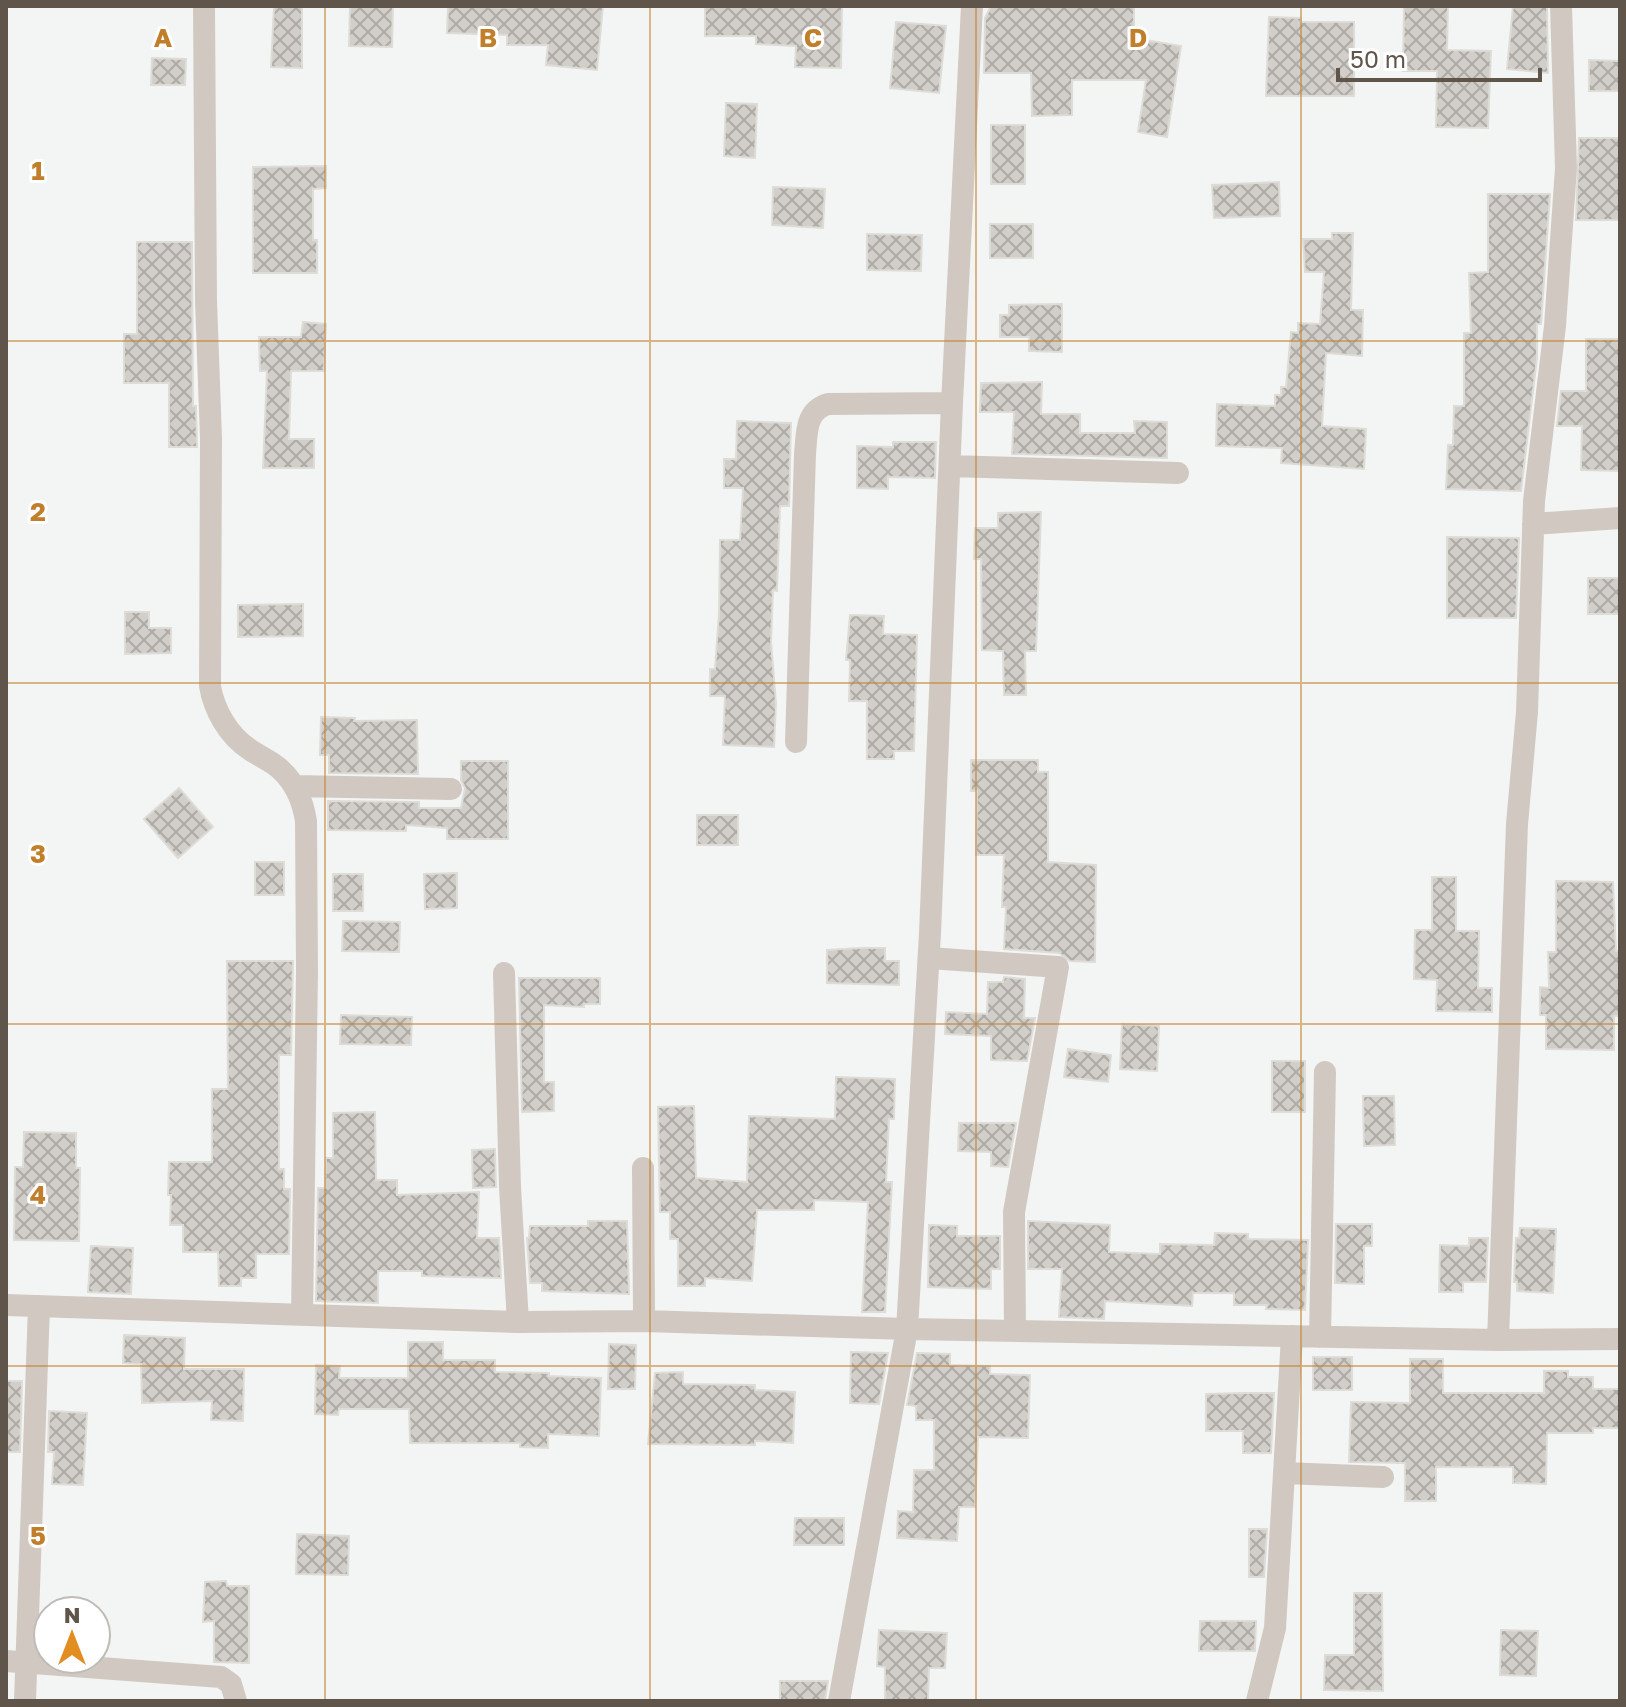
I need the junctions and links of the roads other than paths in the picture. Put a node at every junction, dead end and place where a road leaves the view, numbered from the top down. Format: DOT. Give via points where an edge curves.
graph roads {
  1 [pos="204,6"];
  2 [pos="972,6"];
  3 [pos="1561,6"];
  4 [pos="952,403"];
  5 [pos="950,466"];
  6 [pos="1178,473"];
  7 [pos="1620,518"];
  8 [pos="1533,524"];
  9 [pos="796,742"];
  10 [pos="294,786"];
  11 [pos="451,789"];
  12 [pos="929,958"];
  13 [pos="504,973"];
  14 [pos="1325,1072"];
  15 [pos="643,1168"];
  16 [pos="6,1305"];
  17 [pos="39,1306"];
  18 [pos="302,1315"];
  19 [pos="644,1321"];
  20 [pos="518,1322"];
  21 [pos="907,1329"];
  22 [pos="1015,1331"];
  23 [pos="1292,1336"];
  24 [pos="1320,1337"];
  25 [pos="1620,1339"];
  26 [pos="1498,1340"];
  27 [pos="1284,1473"];
  28 [pos="1383,1477"];
  29 [pos="16,1661"];
  30 [pos="25,1701"];
  31 [pos="236,1701"];
  32 [pos="839,1701"];
  33 [pos="1257,1701"];
  1 -- 10 [label="street" via="210,686 234,735"];
  2 -- 4 [label="street"];
  3 -- 8 [label="street" via="1566,168"];
  4 -- 5 [label="street"];
  4 -- 9 [label="street" via="828,404 809,419"];
  5 -- 6 [label="street"];
  5 -- 12 [label="street"];
  7 -- 8 [label="street"];
  8 -- 26 [label="street"];
  10 -- 11 [label="street"];
  10 -- 18 [label="street" via="306,821"];
  12 -- 21 [label="street"];
  12 -- 22 [label="street" via="1058,967 1014,1212"];
  13 -- 20 [label="street"];
  14 -- 24 [label="street"];
  15 -- 19 [label="street"];
  16 -- 17 [label="street"];
  17 -- 18 [label="street"];
  17 -- 29 [label="street"];
  18 -- 20 [label="street"];
  19 -- 20 [label="street"];
  19 -- 21 [label="street"];
  21 -- 22 [label="street"];
  21 -- 32 [label="street"];
  22 -- 23 [label="street"];
  23 -- 24 [label="street"];
  23 -- 27 [label="street"];
  24 -- 26 [label="street"];
  25 -- 26 [label="street"];
  27 -- 28 [label="street"];
  27 -- 33 [label="street" via="1275,1628"];
  29 -- 30 [label="street"];
  29 -- 31 [label="street" via="221,1677 231,1684"];
}
